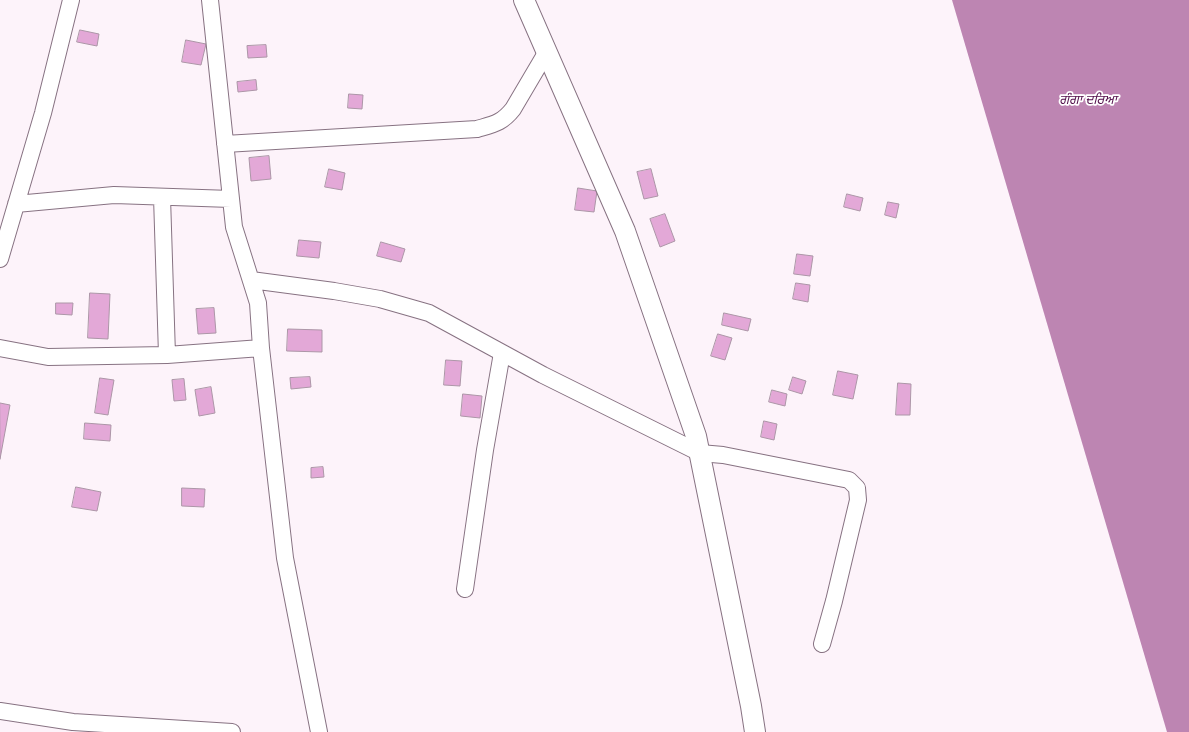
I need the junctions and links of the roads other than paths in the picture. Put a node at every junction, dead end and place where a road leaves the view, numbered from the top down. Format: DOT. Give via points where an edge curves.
graph roads {
  1 [pos="71,0"];
  2 [pos="210,0"];
  3 [pos="524,0"];
  4 [pos="546,53"];
  5 [pos="225,144"];
  6 [pos="162,196"];
  7 [pos="231,199"];
  8 [pos="16,204"];
  9 [pos="3,239"];
  10 [pos="0,259"];
  11 [pos="251,280"];
  12 [pos="0,348"];
  13 [pos="261,348"];
  14 [pos="502,353"];
  15 [pos="167,355"];
  16 [pos="700,453"];
  17 [pos="464,589"];
  18 [pos="822,644"];
  19 [pos="0,711"];
  20 [pos="232,732"];
  21 [pos="319,732"];
  22 [pos="755,732"];
  1 -- 8 [label="street" via="43,113"];
  2 -- 5 [label="street"];
  3 -- 4 [label="street"];
  4 -- 5 [label="street" via="508,115 501,121 477,129"];
  4 -- 16 [label="street" via="625,231"];
  5 -- 7 [label="street"];
  6 -- 7 [label="street"];
  6 -- 8 [label="street" via="114,195"];
  6 -- 15 [label="street"];
  7 -- 11 [label="street" via="234,227"];
  8 -- 9 [label="street"];
  9 -- 10 [label="street"];
  11 -- 13 [label="street" via="258,303"];
  11 -- 14 [label="street" via="380,299 429,313"];
  12 -- 15 [label="street" via="48,357"];
  13 -- 15 [label="street"];
  13 -- 21 [label="street" via="285,558"];
  14 -- 16 [label="street"];
  14 -- 17 [label="street"];
  16 -- 18 [label="street" via="828,475 849,480 857,488 858,500"];
  16 -- 22 [label="street"];
  19 -- 20 [label="street" via="73,722"];
}
